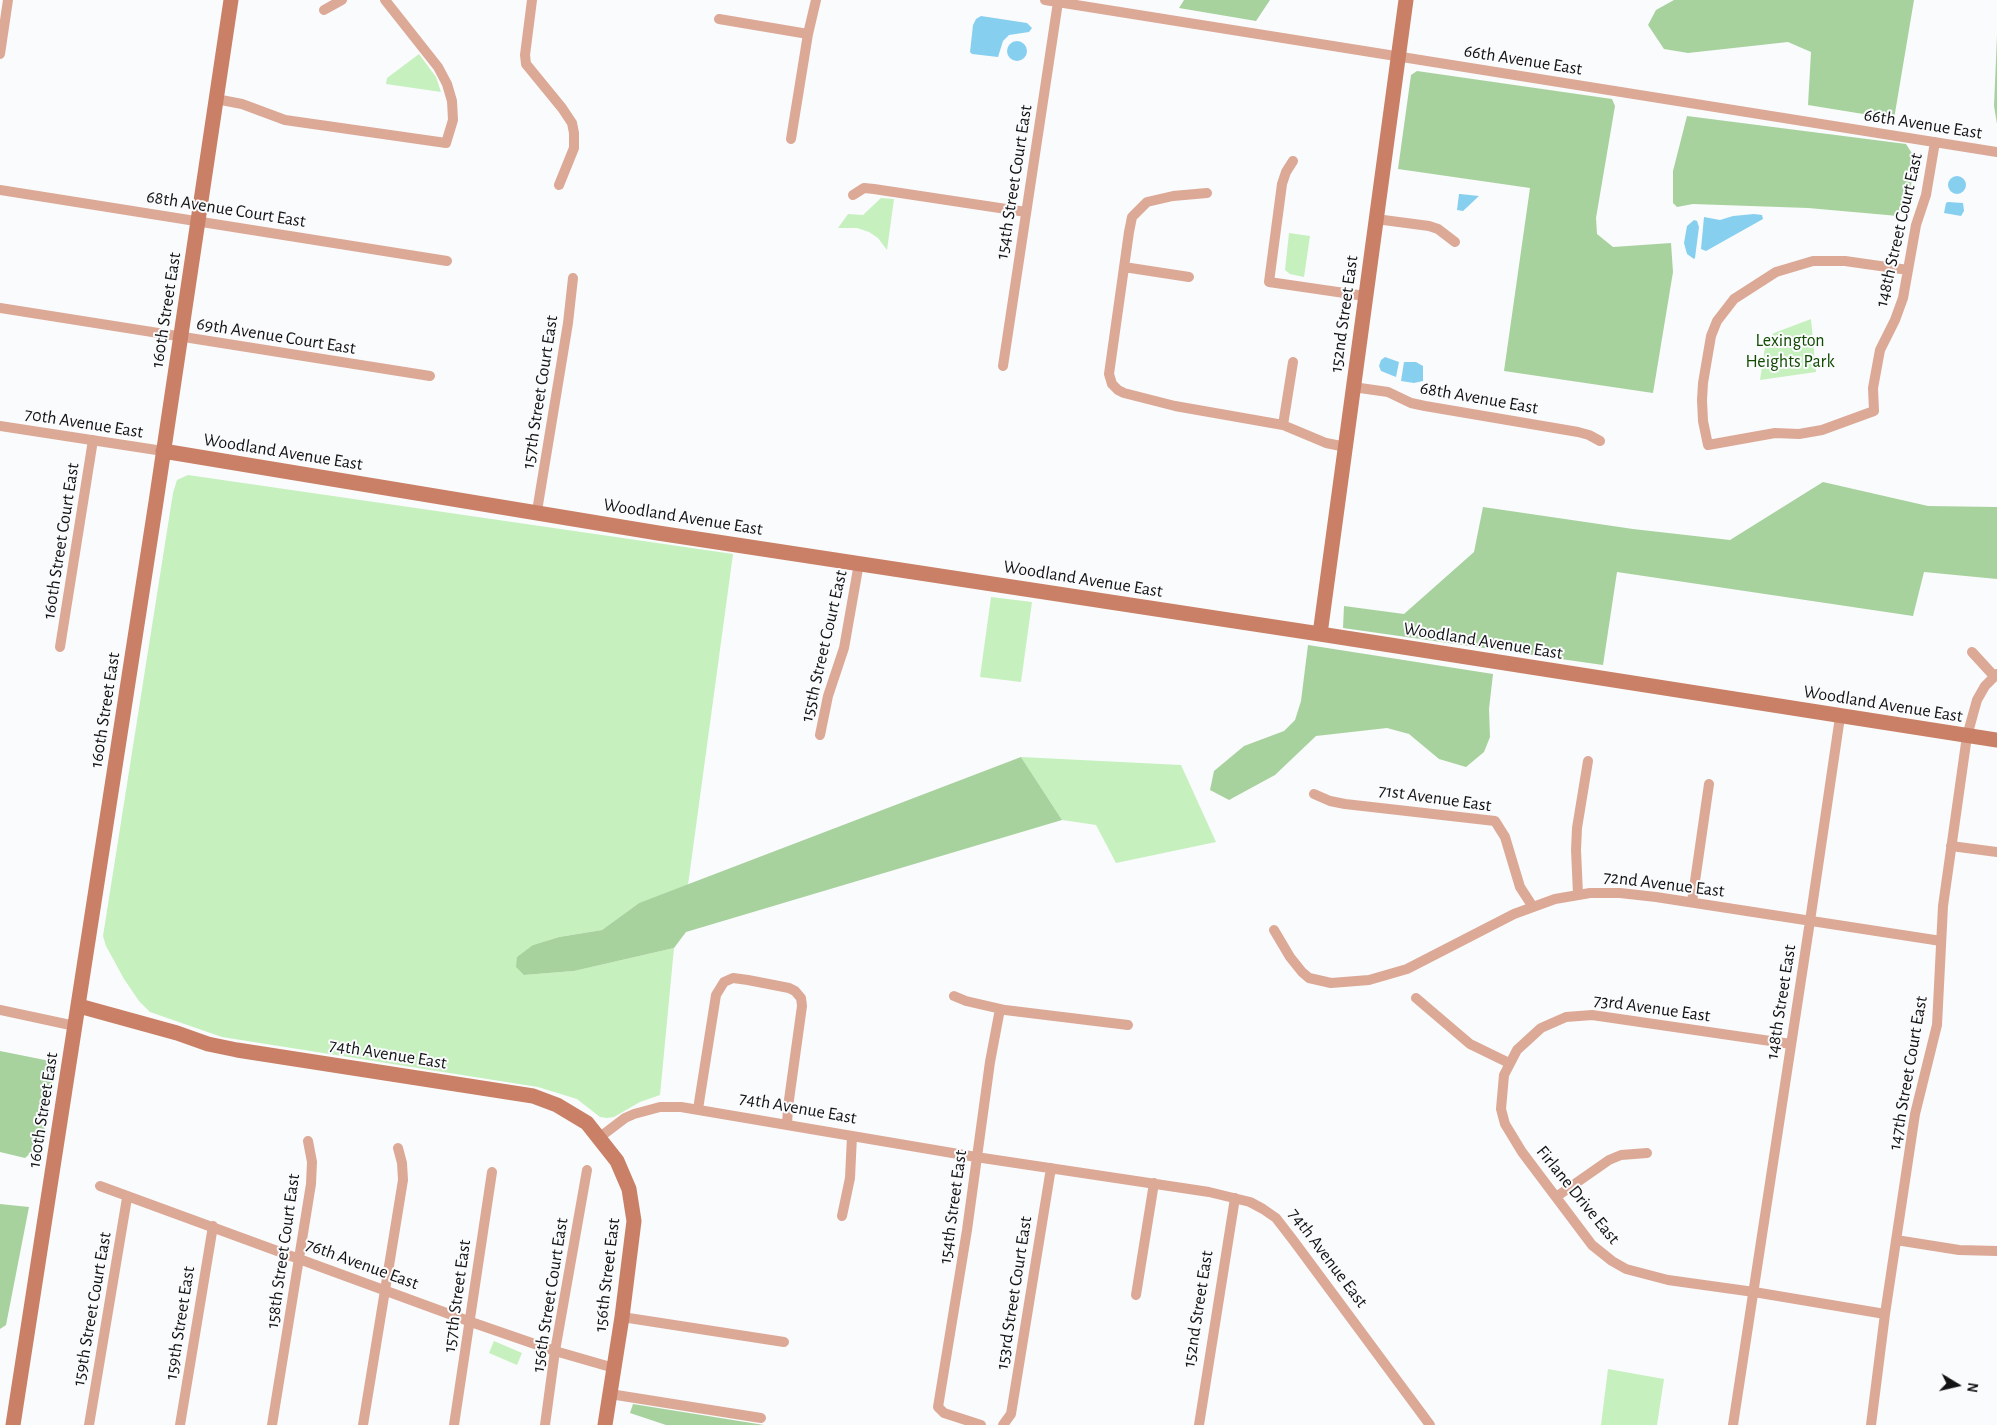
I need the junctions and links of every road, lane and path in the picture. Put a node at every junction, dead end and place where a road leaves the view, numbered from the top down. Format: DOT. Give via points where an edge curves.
graph roads {
  1 [pos="8,0"];
  2 [pos="231,0"];
  3 [pos="342,0"];
  4 [pos="385,0"];
  5 [pos="532,0"];
  6 [pos="816,0"];
  7 [pos="1045,0"];
  8 [pos="1406,0"];
  9 [pos="1058,2"];
  10 [pos="324,10"];
  11 [pos="719,19"];
  12 [pos="808,34"];
  13 [pos="0,54"];
  14 [pos="1398,56"];
  15 [pos="216,100"];
  16 [pos="791,139"];
  17 [pos="1935,142"];
  18 [pos="1997,152"];
  19 [pos="1293,161"];
  20 [pos="558,185"];
  21 [pos="0,190"];
  22 [pos="1207,193"];
  23 [pos="853,195"];
  24 [pos="1026,212"];
  25 [pos="1376,219"];
  26 [pos="199,221"];
  27 [pos="1455,242"];
  28 [pos="447,261"];
  29 [pos="1124,267"];
  30 [pos="1908,270"];
  31 [pos="1189,277"];
  32 [pos="573,278"];
  33 [pos="1365,296"];
  34 [pos="0,308"];
  35 [pos="181,337"];
  36 [pos="1293,362"];
  37 [pos="1003,366"];
  38 [pos="430,376"];
  39 [pos="1353,387"];
  40 [pos="1283,425"];
  41 [pos="0,426"];
  42 [pos="93,440"];
  43 [pos="1600,441"];
  44 [pos="1346,447"];
  45 [pos="163,452"];
  46 [pos="537,512"];
  47 [pos="858,563"];
  48 [pos="1320,634"];
  49 [pos="60,647"];
  50 [pos="1972,652"];
  51 [pos="1995,675"];
  52 [pos="1840,717"];
  53 [pos="820,735"];
  54 [pos="1967,736"];
  55 [pos="1997,740"];
  56 [pos="1588,761"];
  57 [pos="1709,784"];
  58 [pos="1314,794"];
  59 [pos="1952,846"];
  60 [pos="1997,852"];
  61 [pos="1578,894"];
  62 [pos="1692,902"];
  63 [pos="1531,904"];
  64 [pos="1810,921"];
  65 [pos="1274,930"];
  66 [pos="1941,941"];
  67 [pos="954,996"];
  68 [pos="1416,998"];
  69 [pos="78,1006"];
  70 [pos="1000,1009"];
  71 [pos="0,1010"];
  72 [pos="1128,1025"];
  73 [pos="75,1026"];
  74 [pos="1791,1044"];
  75 [pos="1509,1063"];
  76 [pos="1504,1075"];
  77 [pos="698,1109"];
  78 [pos="787,1125"];
  79 [pos="852,1136"];
  80 [pos="600,1137"];
  81 [pos="308,1141"];
  82 [pos="398,1148"];
  83 [pos="1647,1153"];
  84 [pos="976,1157"];
  85 [pos="1051,1168"];
  86 [pos="586,1170"];
  87 [pos="492,1172"];
  88 [pos="1154,1183"];
  89 [pos="100,1186"];
  90 [pos="1556,1197"];
  91 [pos="127,1198"];
  92 [pos="1235,1198"];
  93 [pos="842,1216"];
  94 [pos="212,1226"];
  95 [pos="1896,1240"];
  96 [pos="1997,1251"];
  97 [pos="300,1259"];
  98 [pos="384,1290"];
  99 [pos="1751,1292"];
  100 [pos="1136,1295"];
  101 [pos="1885,1314"];
  102 [pos="622,1317"];
  103 [pos="471,1322"];
  104 [pos="784,1342"];
  105 [pos="555,1351"];
  106 [pos="614,1368"];
  107 [pos="610,1394"];
  108 [pos="761,1418"];
  109 [pos="1005,1424"];
  110 [pos="13,1425"];
  111 [pos="89,1425"];
  112 [pos="180,1425"];
  113 [pos="272,1425"];
  114 [pos="363,1425"];
  115 [pos="454,1425"];
  116 [pos="545,1425"];
  117 [pos="605,1425"];
  118 [pos="981,1425"];
  119 [pos="1199,1425"];
  120 [pos="1430,1425"];
  121 [pos="1733,1425"];
  122 [pos="1871,1425"];
  1 -- 13 [label="street"];
  2 -- 15 [label="street, 160th Street East"];
  3 -- 10 [label="street"];
  4 -- 15 [label="street" via="438,67 447,84 452,101 452,120 446,142 285,120 242,104"];
  5 -- 20 [label="street" via="526,64 562,108 572,123 574,133 574,148"];
  6 -- 12 [label="street"];
  7 -- 9 [label="street, 66th Avenue East"];
  8 -- 14 [label="street, 152nd Street East"];
  9 -- 14 [label="street, 66th Avenue East"];
  9 -- 24 [label="street, 154th Street Court East"];
  11 -- 12 [label="street"];
  12 -- 16 [label="street"];
  14 -- 17 [label="street, 66th Avenue East"];
  14 -- 25 [label="street, 152nd Street East"];
  15 -- 26 [label="street, 160th Street East"];
  17 -- 18 [label="street, 66th Avenue East"];
  17 -- 30 [label="street, 148th Street Court East"];
  19 -- 33 [label="street" via="1282,184 1269,282"];
  21 -- 26 [label="street, 68th Avenue Court East"];
  22 -- 29 [label="street" via="1161,198 1147,202 1139,209 1132,217"];
  23 -- 24 [label="street" via="864,188"];
  24 -- 37 [label="street, 154th Street Court East"];
  25 -- 27 [label="street" via="1429,226"];
  25 -- 33 [label="street, 152nd Street East"];
  26 -- 28 [label="street, 68th Avenue Court East"];
  26 -- 35 [label="street, 160th Street East"];
  29 -- 31 [label="street"];
  29 -- 40 [label="street" via="1109,374 1116,389 1175,406"];
  30 -- 30 [label="street, 148th Street Court East" via="1845,261 1812,261 1776,272 1734,299 1717,321 1711,336 1702,383 1702,421 1708,445 1775,433 1800,434 1822,430 1874,411 1873,388 1880,350 1895,320"];
  32 -- 46 [label="street, 157th Street Court East"];
  33 -- 39 [label="street, 152nd Street East"];
  34 -- 35 [label="street, 69th Avenue Court East"];
  35 -- 38 [label="street, 69th Avenue Court East"];
  35 -- 45 [label="street, 160th Street East"];
  36 -- 40 [label="street"];
  39 -- 43 [label="street, 68th Avenue East" via="1388,392 1425,406 1578,432"];
  39 -- 44 [label="street, 152nd Street East"];
  40 -- 44 [label="street" via="1326,443"];
  41 -- 42 [label="street, 70th Avenue East"];
  42 -- 45 [label="street, 70th Avenue East"];
  42 -- 49 [label="street, 160th Street Court East"];
  44 -- 48 [label="street, 152nd Street East"];
  45 -- 46 [label="street, Woodland Avenue East"];
  45 -- 69 [label="street, 160th Street East"];
  46 -- 47 [label="street, Woodland Avenue East"];
  47 -- 48 [label="street, Woodland Avenue East"];
  47 -- 53 [label="street, 155th Street Court East" via="844,648 828,696"];
  48 -- 52 [label="street, Woodland Avenue East"];
  50 -- 51 [label="street, 147th Street Court East"];
  51 -- 54 [label="street, 147th Street Court East" via="1977,700"];
  52 -- 54 [label="street, Woodland Avenue East"];
  52 -- 64 [label="street, 148th Street East"];
  54 -- 55 [label="street, Woodland Avenue East"];
  54 -- 59 [label="street, 147th Street Court East"];
  56 -- 61 [label="street" via="1577,828"];
  57 -- 62 [label="street"];
  58 -- 63 [label="street, 71st Avenue East" via="1345,804 1495,821 1505,836 1520,887"];
  59 -- 60 [label="street"];
  59 -- 66 [label="street, 147th Street Court East"];
  61 -- 62 [label="street, 72nd Avenue East" via="1620,893"];
  61 -- 63 [label="street, 72nd Avenue East"];
  62 -- 64 [label="street, 72nd Avenue East"];
  63 -- 65 [label="street, 72nd Avenue East" via="1407,969 1345,983 1309,978 1290,957"];
  64 -- 66 [label="street, 72nd Avenue East"];
  64 -- 74 [label="street, 148th Street East"];
  66 -- 95 [label="street, 147th Street Court East" via="1937,1026 1915,1114"];
  67 -- 70 [label="street"];
  68 -- 75 [label="street" via="1470,1044"];
  69 -- 73 [label="street, 160th Street East"];
  69 -- 80 [label="street, 74th Avenue East" via="238,1050 533,1096 573,1113"];
  70 -- 72 [label="street"];
  70 -- 84 [label="street, 154th Street East"];
  71 -- 73 [label="street"];
  73 -- 110 [label="street, 160th Street East"];
  74 -- 75 [label="street, 73rd Avenue East" via="1579,1015 1541,1028 1526,1040"];
  74 -- 99 [label="street, 148th Street East"];
  75 -- 76 [label="street, 73rd Avenue East"];
  76 -- 90 [label="street, Firlane Drive East" via="1500,1102 1505,1124"];
  77 -- 78 [label="street, 74th Avenue East"];
  77 -- 78 [label="street" via="713,1007 724,982 733,978 789,988 802,1000"];
  77 -- 80 [label="street, 74th Avenue East" via="672,1106 649,1109 625,1118"];
  78 -- 79 [label="street, 74th Avenue East"];
  79 -- 84 [label="street, 74th Avenue East"];
  79 -- 93 [label="street" via="850,1178"];
  80 -- 102 [label="street, 156th Street East" via="620,1167 633,1207 633,1235"];
  81 -- 97 [label="street, 158th Street Court East" via="312,1162"];
  82 -- 98 [label="street" via="403,1180"];
  83 -- 90 [label="street" via="1621,1155 1608,1160"];
  84 -- 85 [label="street, 74th Avenue East"];
  84 -- 118 [label="street, 154th Street East" via="938,1407"];
  85 -- 88 [label="street, 74th Avenue East"];
  85 -- 109 [label="street, 153rd Street Court East" via="1015,1392 1011,1414"];
  86 -- 105 [label="street, 156th Street Court East"];
  87 -- 103 [label="street, 157th Street East"];
  88 -- 92 [label="street, 74th Avenue East"];
  88 -- 100 [label="street"];
  89 -- 91 [label="street, 76th Avenue East"];
  90 -- 99 [label="street, Firlane Drive East" via="1592,1245 1626,1269 1668,1280"];
  91 -- 94 [label="street, 76th Avenue East"];
  91 -- 111 [label="street, 159th Street Court East"];
  92 -- 119 [label="street, 152nd Street East"];
  92 -- 120 [label="street, 74th Avenue East" via="1250,1202 1276,1218"];
  94 -- 97 [label="street, 76th Avenue East"];
  94 -- 112 [label="street, 159th Street East"];
  95 -- 96 [label="street" via="1960,1250"];
  95 -- 101 [label="street, 147th Street Court East"];
  97 -- 98 [label="street, 76th Avenue East"];
  97 -- 113 [label="street, 158th Street Court East"];
  98 -- 103 [label="street, 76th Avenue East"];
  98 -- 114 [label="street"];
  99 -- 101 [label="street, Firlane Drive East"];
  99 -- 121 [label="street, 148th Street East"];
  101 -- 122 [label="street, 147th Street Court East"];
  102 -- 104 [label="street"];
  102 -- 106 [label="street, 156th Street East"];
  103 -- 105 [label="street, 76th Avenue East"];
  103 -- 115 [label="street, 157th Street East"];
  105 -- 106 [label="street, 76th Avenue East"];
  105 -- 116 [label="street, 156th Street Court East"];
  106 -- 107 [label="street, 156th Street East"];
  107 -- 108 [label="street"];
  107 -- 117 [label="street, 156th Street East"];
}
